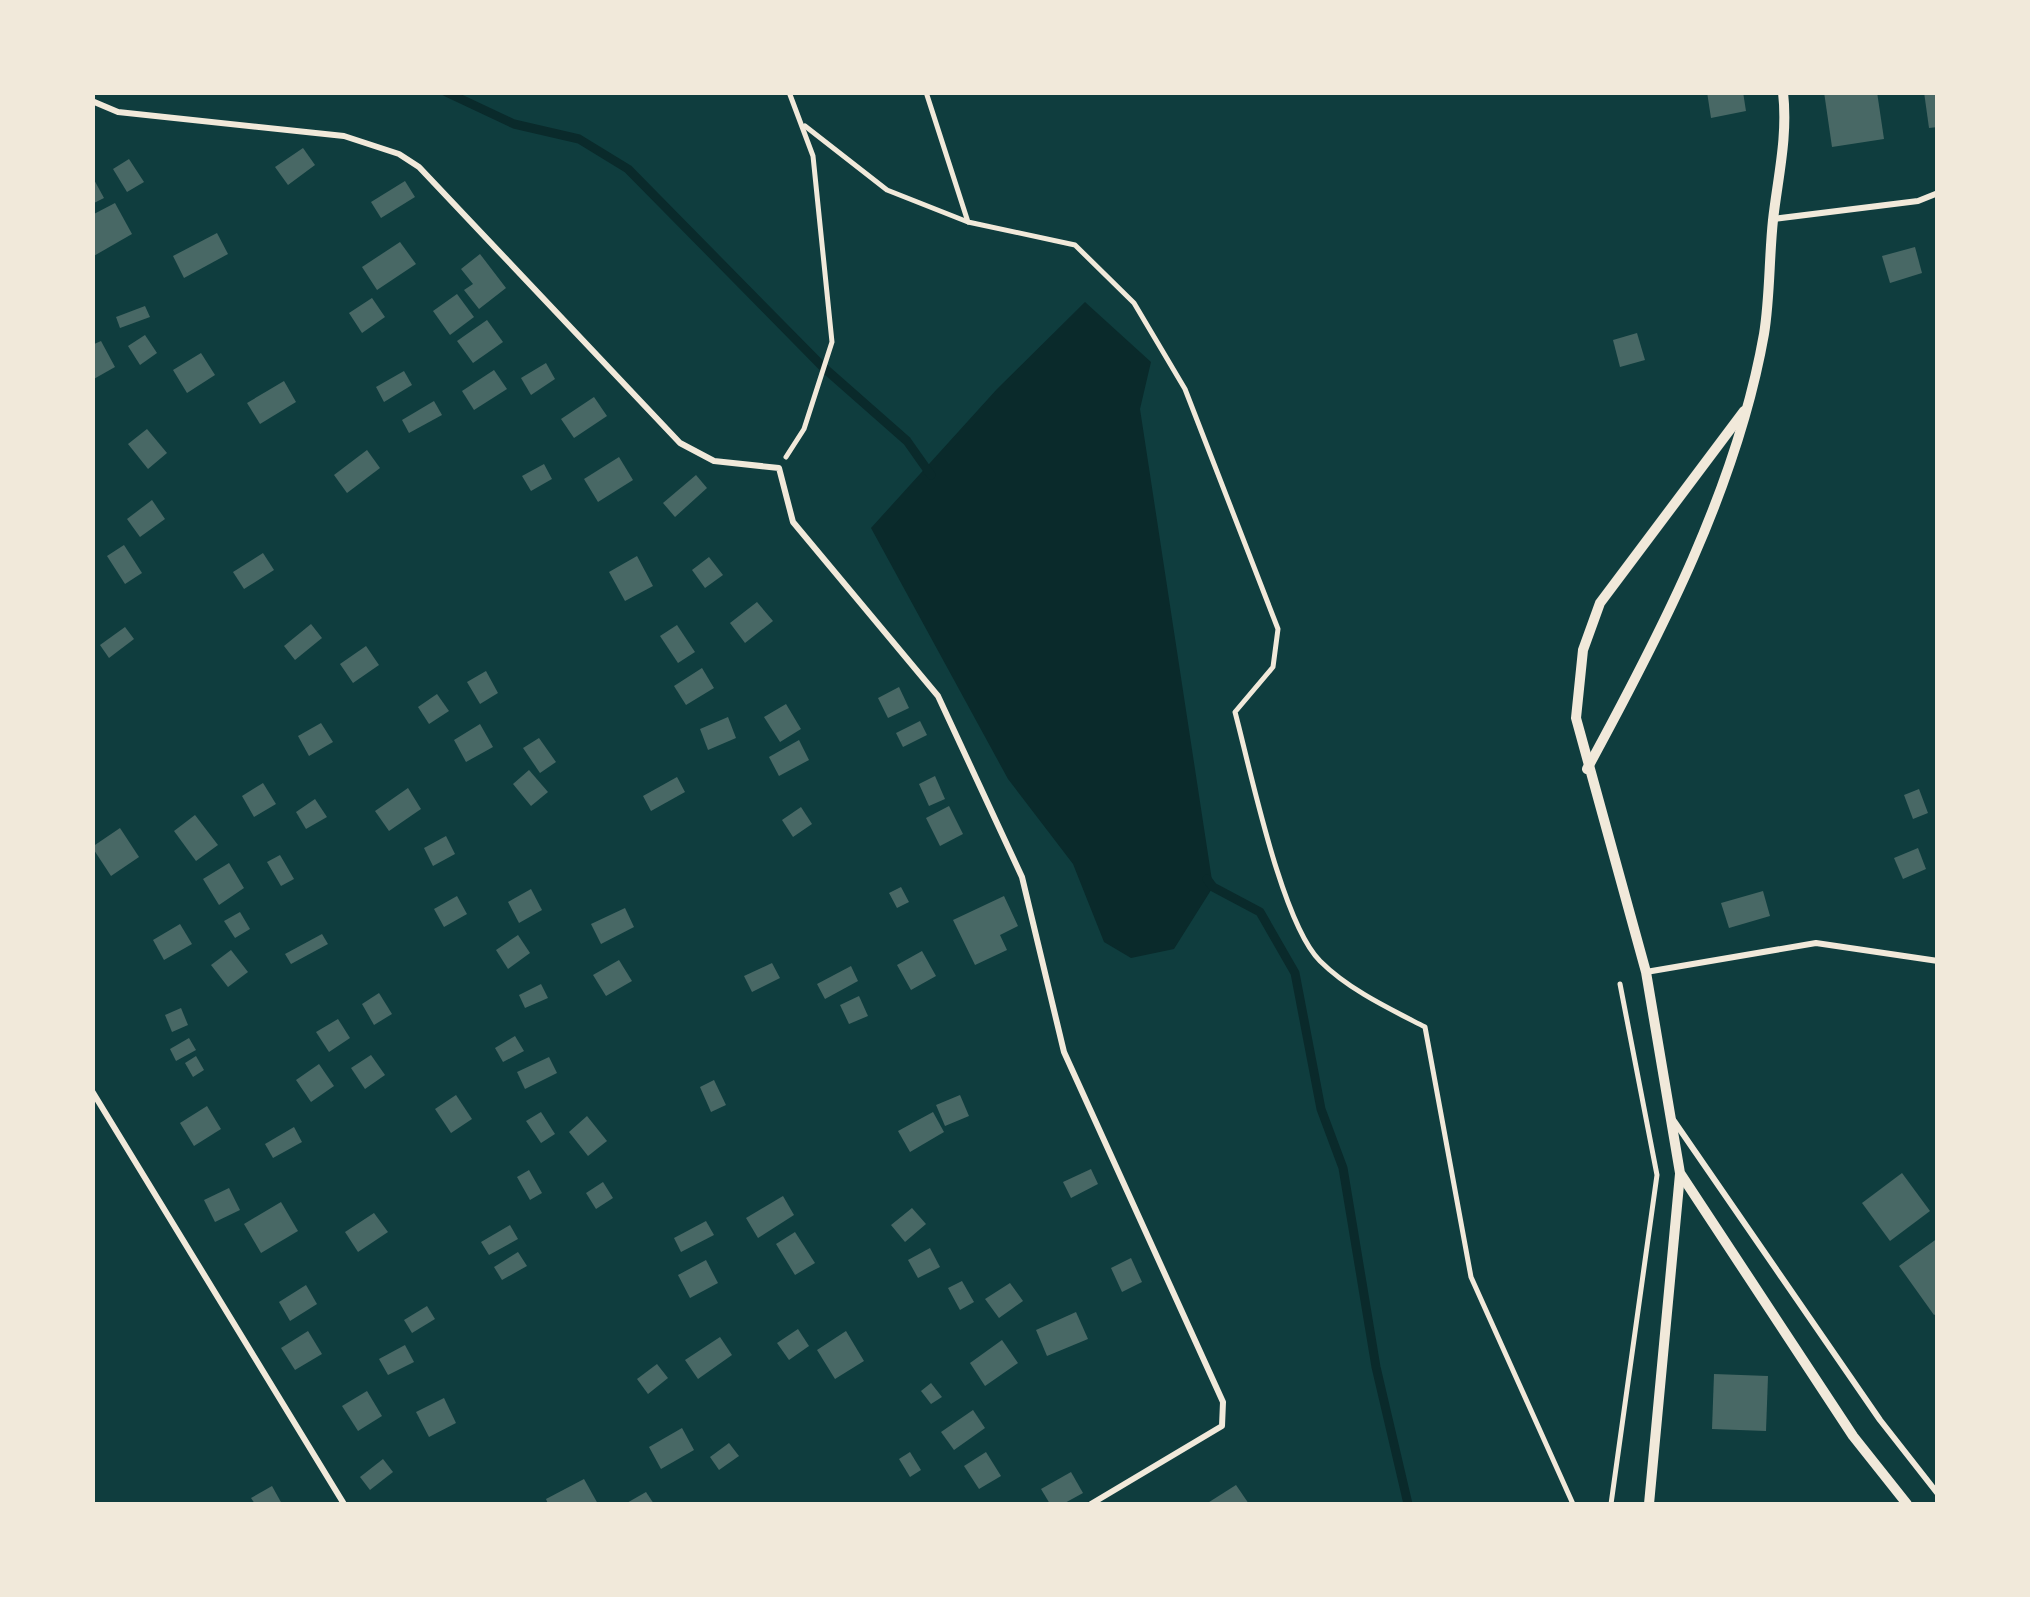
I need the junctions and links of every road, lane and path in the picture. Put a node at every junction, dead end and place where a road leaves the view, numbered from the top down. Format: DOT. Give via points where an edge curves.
graph roads {
  1 [pos="789,92"];
  2 [pos="926,92"];
  3 [pos="1783,92"];
  4 [pos="92,101"];
  5 [pos="803,124"];
  6 [pos="1938,193"];
  7 [pos="1773,219"];
  8 [pos="968,222"];
  9 [pos="1744,410"];
  10 [pos="779,468"];
  11 [pos="1587,769"];
  12 [pos="1938,961"];
  13 [pos="1646,972"];
  14 [pos="1620,984"];
  15 [pos="92,1091"];
  16 [pos="1674,1122"];
  17 [pos="1680,1173"];
  18 [pos="1938,1494"];
  19 [pos="344,1504"];
  20 [pos="1092,1504"];
  21 [pos="1573,1504"];
  22 [pos="1610,1504"];
  23 [pos="1649,1504"];
  24 [pos="1907,1504"];
  1 -- 5 [label="path"];
  2 -- 8 [label="path"];
  3 -- 7 [label="street" via="1787,130"];
  4 -- 10 [label="lane" via="118,112 344,136 399,154 680,443 714,460"];
  5 -- 8 [label="path" via="887,190"];
  5 -- 10 [label="path" via="813,156 832,342 804,428"];
  6 -- 7 [label="lane"];
  7 -- 9 [label="street" via="1764,333"];
  8 -- 21 [label="path" via="1075,246 1134,303 1186,389 1278,629 1273,667 1235,712 1296,920 1318,960 1425,1028 1471,1277"];
  9 -- 11 [label="street" via="1654,645"];
  9 -- 11 [label="street" via="1600,603 1577,694"];
  10 -- 20 [label="lane" via="793,522 938,696 1022,877 1064,1052 1223,1402 1222,1426"];
  11 -- 13 [label="street"];
  12 -- 13 [label="lane" via="1816,943"];
  13 -- 16 [label="street"];
  14 -- 22 [label="path" via="1658,1175"];
  15 -- 19 [label="lane"];
  16 -- 17 [label="street"];
  16 -- 18 [label="lane"];
  17 -- 23 [label="street"];
  17 -- 24 [label="street" via="1853,1436"];
}
